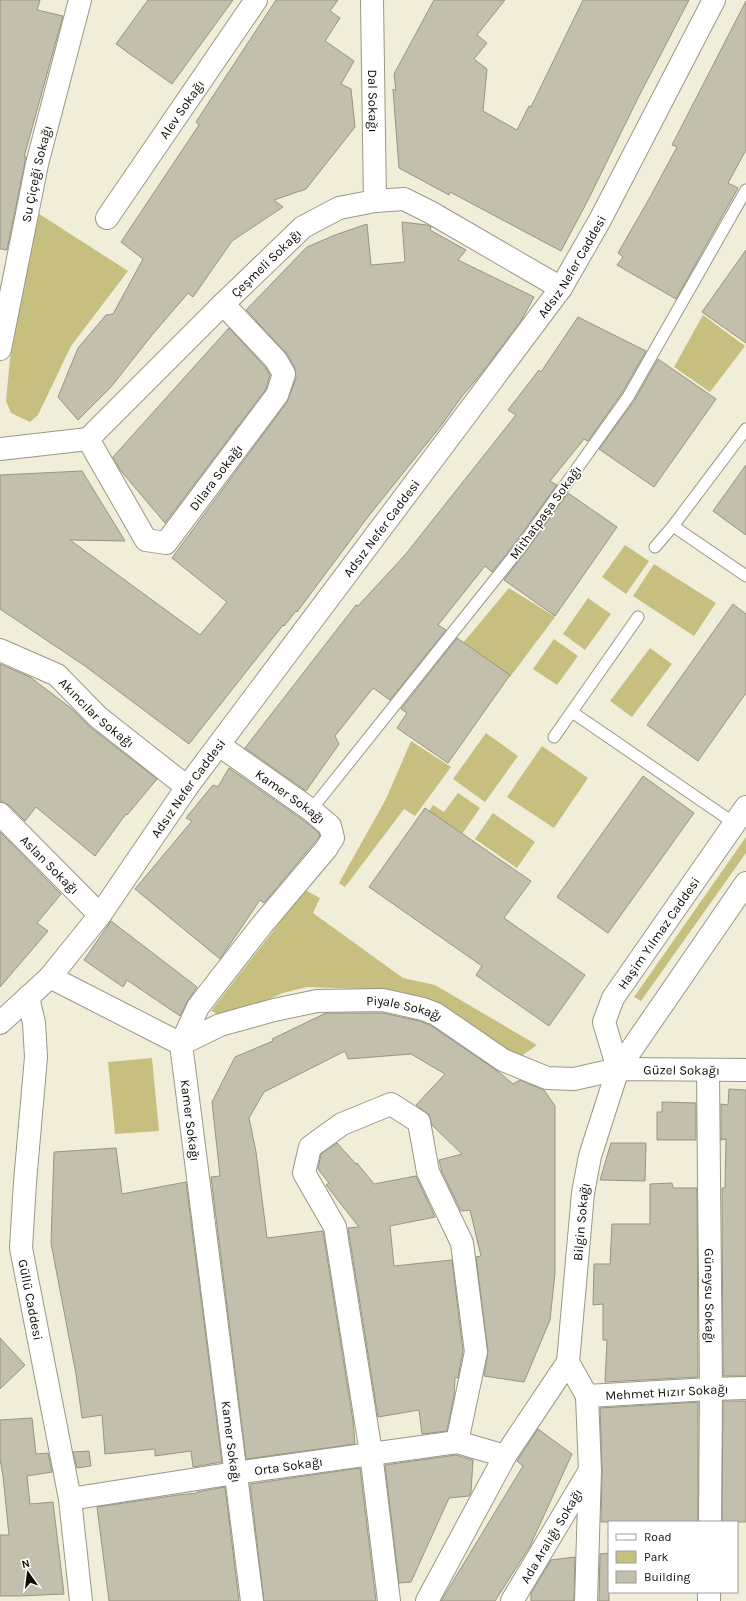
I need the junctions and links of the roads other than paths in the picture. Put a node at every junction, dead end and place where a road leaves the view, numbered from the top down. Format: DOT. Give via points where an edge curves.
graph roads {
  1 [pos="80,0"];
  2 [pos="256,0"];
  3 [pos="372,0"];
  4 [pos="714,0"];
  5 [pos="746,190"];
  6 [pos="375,202"];
  7 [pos="107,218"];
  8 [pos="561,288"];
  9 [pos="223,304"];
  10 [pos="0,349"];
  11 [pos="746,429"];
  12 [pos="88,439"];
  13 [pos="0,449"];
  14 [pos="673,526"];
  15 [pos="655,547"];
  16 [pos="746,576"];
  17 [pos="638,617"];
  18 [pos="0,650"];
  19 [pos="572,712"];
  20 [pos="554,737"];
  21 [pos="219,745"];
  22 [pos="188,787"];
  23 [pos="311,810"];
  24 [pos="0,814"];
  25 [pos="740,815"];
  26 [pos="746,883"];
  27 [pos="100,915"];
  28 [pos="50,978"];
  29 [pos="28,997"];
  30 [pos="0,1023"];
  31 [pos="181,1044"];
  32 [pos="618,1069"];
  33 [pos="708,1070"];
  34 [pos="746,1070"];
  35 [pos="568,1362"];
  36 [pos="746,1388"];
  37 [pos="711,1389"];
  38 [pos="587,1396"];
  39 [pos="457,1442"];
  40 [pos="370,1453"];
  41 [pos="505,1456"];
  42 [pos="590,1471"];
  43 [pos="235,1473"];
  44 [pos="70,1499"];
  45 [pos="710,1521"];
  46 [pos="81,1601"];
  47 [pos="252,1601"];
  48 [pos="389,1601"];
  49 [pos="427,1601"];
  50 [pos="512,1601"];
  51 [pos="586,1601"];
  1 -- 10 [label="street, Su Çiçeği Sokağı" via="37,164"];
  2 -- 7 [label="street, Alev Sokağı"];
  3 -- 6 [label="street, Dal Sokağı"];
  4 -- 8 [label="street, Adsız Nefer Caddesi" via="600,220"];
  5 -- 23 [label="lane, Mithatpaşa Sokağı" via="628,397 520,547"];
  6 -- 8 [label="street, Çeşmeli Sokağı" via="404,199"];
  6 -- 9 [label="street, Çeşmeli Sokağı" via="339,208 303,227"];
  8 -- 21 [label="street, Adsız Nefer Caddesi"];
  9 -- 12 [label="street, Çeşmeli Sokağı"];
  9 -- 12 [label="street, Dilara Sokağı" via="276,360 284,374 277,395 166,543 146,540"];
  11 -- 14 [label="lane"];
  12 -- 13 [label="street"];
  14 -- 15 [label="lane"];
  14 -- 16 [label="lane"];
  17 -- 19 [label="lane"];
  18 -- 22 [label="street, Akıncılar Sokağı" via="57,675 98,717"];
  19 -- 20 [label="lane"];
  19 -- 25 [label="lane"];
  21 -- 22 [label="street, Adsız Nefer Caddesi"];
  21 -- 23 [label="street, Kamer Sokağı"];
  22 -- 27 [label="street, Adsız Nefer Caddesi"];
  23 -- 31 [label="street, Kamer Sokağı" via="330,826 333,838 326,850 261,926 198,1007"];
  24 -- 27 [label="street, Aslan Sokağı"];
  25 -- 32 [label="street, Haşim Yılmaz Caddesi" via="613,998 604,1022"];
  26 -- 32 [label="street, Bilgin Sokağı"];
  27 -- 28 [label="street, Adsız Nefer Caddesi"];
  28 -- 29 [label="street, Adsız Nefer Caddesi"];
  28 -- 31 [label="street"];
  29 -- 30 [label="street, Adsız Nefer Caddesi"];
  29 -- 44 [label="street, Güllü Caddesi" via="34,1023 36,1057 21,1248"];
  31 -- 32 [label="street, Piyale Sokağı" via="220,1025 317,1001 383,1000 436,1014 503,1060 547,1078 574,1079"];
  31 -- 43 [label="street, Kamer Sokağı"];
  32 -- 33 [label="street, Güzel Sokağı"];
  32 -- 35 [label="street, Bilgin Sokağı" via="590,1156 583,1193"];
  33 -- 34 [label="street, Güzel Sokağı"];
  33 -- 37 [label="street, Güneysu Sokağı"];
  35 -- 38 [label="street"];
  35 -- 41 [label="street"];
  36 -- 37 [label="street, Mehmet Hızır Sokağı"];
  37 -- 38 [label="street, Mehmet Hızır Sokağı"];
  37 -- 45 [label="street, Güneysu Sokağı"];
  38 -- 42 [label="street"];
  39 -- 40 [label="street, Orta Sokağı"];
  39 -- 40 [label="street" via="476,1352 462,1243 428,1172 420,1122 390,1104 342,1124 310,1147 304,1173 335,1227"];
  39 -- 41 [label="street, Orta Sokağı"];
  40 -- 43 [label="street, Orta Sokağı"];
  40 -- 48 [label="street"];
  41 -- 49 [label="street"];
  42 -- 50 [label="street, Ada Aralığı Sokağı"];
  42 -- 51 [label="street"];
  43 -- 44 [label="street, Orta Sokağı"];
  43 -- 47 [label="street, Kamer Sokağı"];
  44 -- 46 [label="street, Güllü Caddesi"];
}
